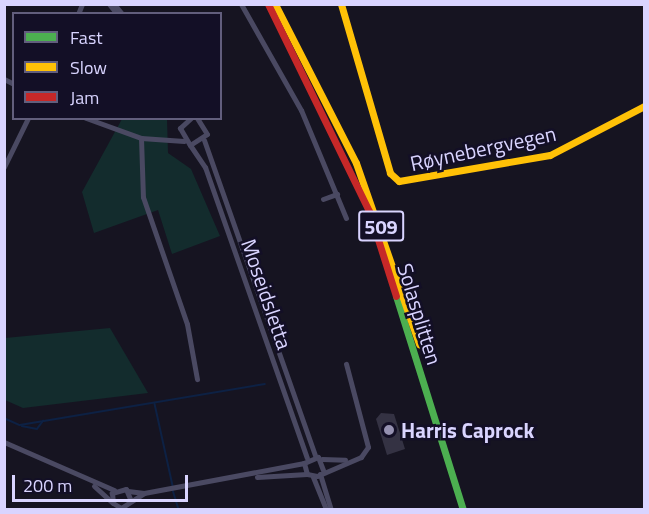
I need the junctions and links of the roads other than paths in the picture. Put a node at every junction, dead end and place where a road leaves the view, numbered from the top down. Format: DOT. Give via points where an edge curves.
graph roads {
  1 [pos="241,4"];
  2 [pos="267,4"];
  3 [pos="275,4"];
  4 [pos="340,4"];
  5 [pos="645,106"];
  6 [pos="27,120"];
  7 [pos="92,120"];
  8 [pos="199,120"];
  9 [pos="183,123"];
  10 [pos="165,137"];
  11 [pos="141,138"];
  12 [pos="184,141"];
  13 [pos="204,141"];
  14 [pos="190,145"];
  15 [pos="4,166"];
  16 [pos="337,194"];
  17 [pos="323,199"];
  18 [pos="346,218"];
  19 [pos="346,364"];
  20 [pos="197,380"];
  21 [pos="4,442"];
  22 [pos="318,457"];
  23 [pos="353,460"];
  24 [pos="305,461"];
  25 [pos="322,472"];
  26 [pos="310,476"];
  27 [pos="249,477"];
  28 [pos="93,485"];
  29 [pos="114,490"];
  30 [pos="128,490"];
  31 [pos="144,493"];
  32 [pos="115,506"];
  33 [pos="128,506"];
  34 [pos="461,508"];
  35 [pos="326,510"];
  36 [pos="331,510"];
  37 [pos="469,510"];
  1 -- 16 [label="street" via="301,110"];
  2 -- 34 [label="main road, Solasplitten / 509" via="330,122 369,210"];
  3 -- 37 [label="main road, Solasplitten / 509" via="336,118 375,208"];
  4 -- 5 [label="main road, Røynebergvegen" via="390,173 399,181 550,155"];
  6 -- 15 [label="street"];
  7 -- 11 [label="street"];
  8 -- 13 [label="street, Moseidsletta" via="206,126"];
  9 -- 10 [label="street"];
  9 -- 12 [label="street"];
  10 -- 11 [label="street"];
  10 -- 12 [label="street"];
  11 -- 20 [label="street" via="144,197 187,324"];
  12 -- 14 [label="street"];
  13 -- 14 [label="street"];
  13 -- 22 [label="street, Moseidsletta"];
  14 -- 24 [label="street, Moseidsletta" via="205,168"];
  16 -- 17 [label="street"];
  16 -- 18 [label="street"];
  19 -- 23 [label="street" via="368,440 364,455"];
  21 -- 28 [label="street"];
  22 -- 23 [label="street"];
  22 -- 24 [label="street"];
  22 -- 25 [label="street, Moseidsletta"];
  23 -- 25 [label="street"];
  24 -- 26 [label="street, Moseidsletta"];
  24 -- 27 [label="street"];
  25 -- 26 [label="street"];
  25 -- 36 [label="street"];
  26 -- 27 [label="street"];
  26 -- 35 [label="street"];
  27 -- 31 [label="street"];
  28 -- 29 [label="street"];
  28 -- 32 [label="street"];
  29 -- 30 [label="street"];
  29 -- 32 [label="street"];
  30 -- 31 [label="street"];
  30 -- 33 [label="street"];
  31 -- 33 [label="street"];
  32 -- 33 [label="street"];
}
